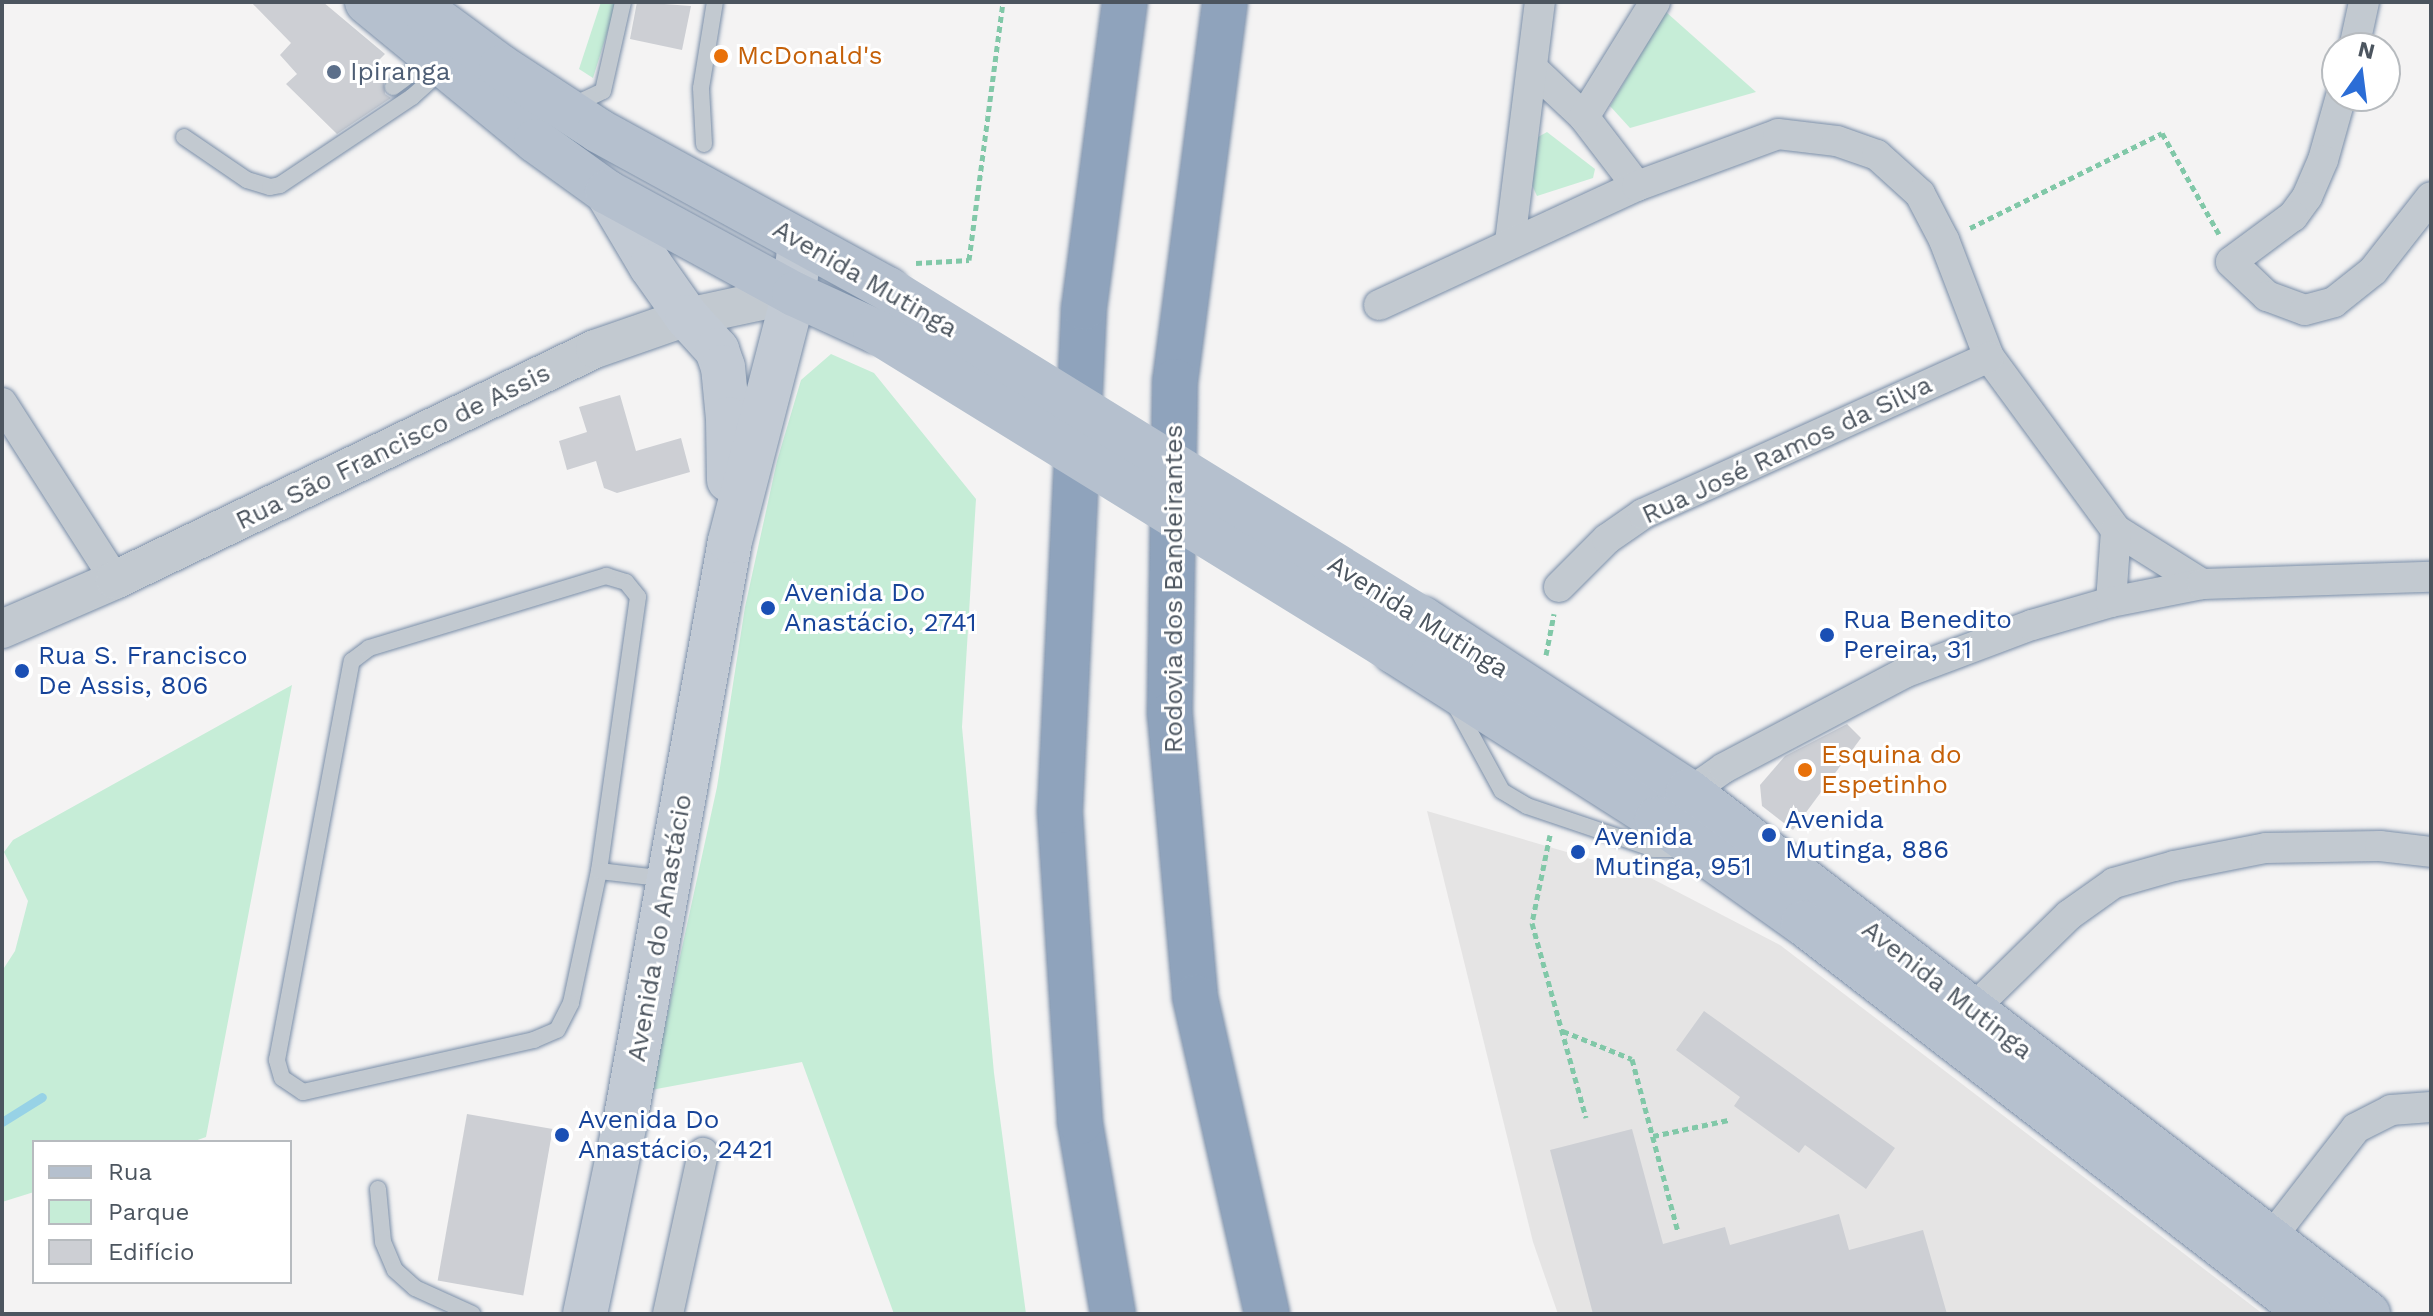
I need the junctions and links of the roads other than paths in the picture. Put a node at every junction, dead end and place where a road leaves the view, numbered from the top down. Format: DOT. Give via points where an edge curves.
graph roads {
  1 [pos="367,2"];
  2 [pos="413,2"];
  3 [pos="623,2"];
  4 [pos="715,2"];
  5 [pos="1125,2"];
  6 [pos="1225,2"];
  7 [pos="1540,2"];
  8 [pos="1655,2"];
  9 [pos="2364,2"];
  10 [pos="2357,32"];
  11 [pos="442,61"];
  12 [pos="1532,68"];
  13 [pos="393,87"];
  14 [pos="565,109"];
  15 [pos="2336,112"];
  16 [pos="1584,117"];
  17 [pos="184,137"];
  18 [pos="704,144"];
  19 [pos="1637,186"];
  20 [pos="607,192"];
  21 [pos="2431,197"];
  22 [pos="721,198"];
  23 [pos="800,241"];
  24 [pos="1510,242"];
  25 [pos="794,294"];
  26 [pos="1379,305"];
  27 [pos="687,317"];
  28 [pos="1989,357"];
  29 [pos="2,403"];
  30 [pos="2116,530"];
  31 [pos="730,541"];
  32 [pos="2431,577"];
  33 [pos="115,580"];
  34 [pos="2202,584"];
  35 [pos="1559,587"];
  36 [pos="2111,602"];
  37 [pos="2,629"];
  38 [pos="1442,680"];
  39 [pos="1672,805"];
  40 [pos="1695,849"];
  41 [pos="2431,852"];
  42 [pos="599,871"];
  43 [pos="668,879"];
  44 [pos="1901,997"];
  45 [pos="1973,1009"];
  46 [pos="2431,1107"];
  47 [pos="703,1153"];
  48 [pos="378,1189"];
  49 [pos="2270,1239"];
  50 [pos="2301,1311"];
  51 [pos="472,1314"];
  52 [pos="585,1314"];
  53 [pos="668,1314"];
  54 [pos="1113,1314"];
  55 [pos="1267,1314"];
  56 [pos="2368,1314"];
  1 -- 11 [label="main road, Avenida Mutinga"];
  2 -- 14 [label="main road, Avenida Mutinga"];
  3 -- 14 [label="lane" via="603,91"];
  4 -- 18 [label="lane" via="701,88"];
  5 -- 54 [label="highway" via="1084,308 1060,811 1080,1122"];
  6 -- 55 [label="highway, Rodovia dos Bandeirantes" via="1175,381 1170,715 1195,997"];
  7 -- 12 [label="street"];
  8 -- 16 [label="street"];
  9 -- 10 [label="street"];
  11 -- 13 [label="lane"];
  11 -- 17 [label="lane" via="412,97 280,185 247,180"];
  11 -- 20 [label="main road, Avenida Mutinga" via="536,141"];
  12 -- 16 [label="street"];
  12 -- 24 [label="street"];
  14 -- 22 [label="main road, Avenida Mutinga"];
  15 -- 21 [label="street" via="2307,197 2293,216 2231,262 2267,296 2305,310 2334,302 2373,271"];
  16 -- 19 [label="street"];
  19 -- 24 [label="street"];
  19 -- 28 [label="street" via="1778,134 1837,141 1877,155 1920,194 1944,240"];
  20 -- 22 [label="main road" via="625,178 644,176"];
  20 -- 25 [label="main road, Avenida Mutinga"];
  20 -- 27 [label="main road, Avenida do Anastácio"];
  22 -- 23 [label="main road, Avenida Mutinga"];
  23 -- 25 [label="main road, Avenida do Anastácio"];
  23 -- 39 [label="main road, Avenida Mutinga, bridge" via="898,276 1539,692"];
  24 -- 26 [label="street"];
  25 -- 27 [label="street, Rua São Francisco de Assis"];
  25 -- 31 [label="main road, Avenida do Anastácio"];
  25 -- 38 [label="main road, Avenida Mutinga, bridge" via="875,331"];
  27 -- 31 [label="main road, Avenida do Anastácio" via="717,350 723,367"];
  27 -- 33 [label="street, Rua São Francisco de Assis" via="595,349"];
  28 -- 30 [label="street"];
  28 -- 35 [label="street, Rua José Ramos da Silva" via="1643,514 1607,539"];
  29 -- 33 [label="street"];
  30 -- 34 [label="street"];
  30 -- 36 [label="street"];
  31 -- 43 [label="main road, Avenida do Anastácio"];
  32 -- 34 [label="street"];
  33 -- 37 [label="street, Rua São Francisco de Assis"];
  34 -- 36 [label="street"];
  36 -- 39 [label="street" via="1904,673 1724,768"];
  38 -- 39 [label="main road, Avenida Mutinga"];
  38 -- 40 [label="lane" via="1502,791 1527,806 1654,849"];
  39 -- 40 [label="main road, Avenida Mutinga"];
  39 -- 45 [label="main road, Avenida Mutinga"];
  40 -- 44 [label="main road, Avenida Mutinga"];
  41 -- 45 [label="street" via="2380,846 2266,848 2114,883 2069,915"];
  42 -- 42 [label="lane" via="638,597 626,582 606,576 369,648 352,661 346,678 277,1060 282,1078 303,1092 534,1040 557,1030 571,1003"];
  42 -- 43 [label="lane"];
  43 -- 52 [label="main road, Avenida do Anastácio"];
  44 -- 45 [label="street"];
  44 -- 50 [label="main road, Avenida Mutinga"];
  45 -- 49 [label="main road, Avenida Mutinga"];
  46 -- 49 [label="street" via="2391,1110 2356,1128"];
  47 -- 53 [label="street"];
  48 -- 51 [label="lane" via="383,1242 395,1270 415,1288"];
  49 -- 50 [label="street"];
  49 -- 56 [label="main road, Avenida Mutinga"];
}
